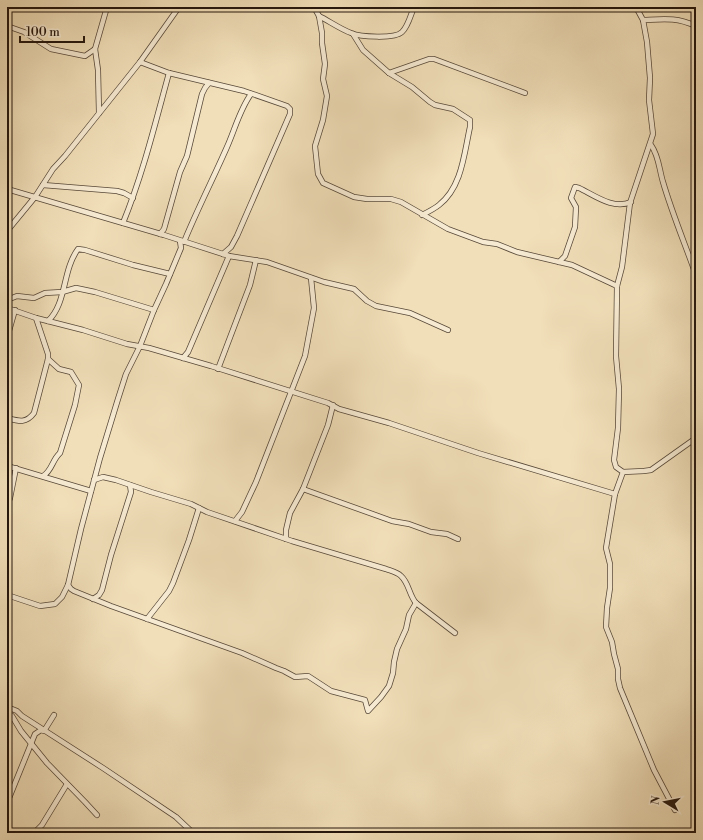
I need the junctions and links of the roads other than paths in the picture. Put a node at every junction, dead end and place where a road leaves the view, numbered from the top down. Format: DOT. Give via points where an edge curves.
graph roads {
  1 [pos="106,7"];
  2 [pos="179,7"];
  3 [pos="314,7"];
  4 [pos="414,7"];
  5 [pos="636,7"];
  6 [pos="319,16"];
  7 [pos="643,20"];
  8 [pos="7,26"];
  9 [pos="696,26"];
  10 [pos="353,34"];
  11 [pos="95,49"];
  12 [pos="140,62"];
  13 [pos="389,72"];
  14 [pos="169,73"];
  15 [pos="209,83"];
  16 [pos="242,91"];
  17 [pos="524,92"];
  18 [pos="251,94"];
  19 [pos="246,101"];
  20 [pos="99,113"];
  21 [pos="651,145"];
  22 [pos="43,185"];
  23 [pos="7,188"];
  24 [pos="35,197"];
  25 [pos="133,198"];
  26 [pos="631,202"];
  27 [pos="422,215"];
  28 [pos="123,223"];
  29 [pos="164,229"];
  30 [pos="7,230"];
  31 [pos="160,234"];
  32 [pos="168,236"];
  33 [pos="184,242"];
  34 [pos="181,248"];
  35 [pos="223,254"];
  36 [pos="228,256"];
  37 [pos="256,260"];
  38 [pos="559,262"];
  39 [pos="170,274"];
  40 [pos="696,275"];
  41 [pos="311,278"];
  42 [pos="618,286"];
  43 [pos="62,292"];
  44 [pos="7,300"];
  45 [pos="7,308"];
  46 [pos="15,310"];
  47 [pos="154,310"];
  48 [pos="36,318"];
  49 [pos="48,322"];
  50 [pos="448,330"];
  51 [pos="7,338"];
  52 [pos="140,346"];
  53 [pos="183,358"];
  54 [pos="48,359"];
  55 [pos="218,369"];
  56 [pos="290,392"];
  57 [pos="333,406"];
  58 [pos="7,418"];
  59 [pos="696,438"];
  60 [pos="7,466"];
  61 [pos="98,466"];
  62 [pos="16,468"];
  63 [pos="623,472"];
  64 [pos="44,476"];
  65 [pos="103,477"];
  66 [pos="94,480"];
  67 [pos="130,485"];
  68 [pos="303,489"];
  69 [pos="91,492"];
  70 [pos="615,494"];
  71 [pos="7,506"];
  72 [pos="199,508"];
  73 [pos="235,521"];
  74 [pos="286,539"];
  75 [pos="458,539"];
  76 [pos="68,585"];
  77 [pos="7,594"];
  78 [pos="93,599"];
  79 [pos="416,604"];
  80 [pos="147,619"];
  81 [pos="455,633"];
  82 [pos="7,706"];
  83 [pos="7,712"];
  84 [pos="54,715"];
  85 [pos="44,730"];
  86 [pos="31,742"];
  87 [pos="67,784"];
  88 [pos="7,803"];
  89 [pos="675,810"];
  90 [pos="97,815"];
  91 [pos="7,830"];
  92 [pos="12,833"];
  93 [pos="34,833"];
  94 [pos="193,833"];
  1 -- 11 [label="street"];
  2 -- 12 [label="street"];
  3 -- 6 [label="street"];
  4 -- 10 [label="street" via="402,33 380,37"];
  5 -- 7 [label="street"];
  6 -- 10 [label="street"];
  6 -- 27 [label="street" via="323,79 327,96 315,146 318,174 323,183 354,197 391,199"];
  7 -- 9 [label="street" via="675,19"];
  7 -- 21 [label="street" via="650,78 649,100 653,134"];
  8 -- 11 [label="street" via="24,32 51,49 85,56"];
  10 -- 13 [label="street" via="362,50"];
  11 -- 20 [label="street"];
  12 -- 14 [label="street"];
  12 -- 20 [label="street"];
  13 -- 17 [label="street" via="434,59"];
  13 -- 27 [label="street" via="430,102 453,109 470,120 455,186 439,205"];
  14 -- 15 [label="street"];
  14 -- 25 [label="street"];
  15 -- 16 [label="street"];
  15 -- 29 [label="street" via="202,94 187,156"];
  16 -- 18 [label="street"];
  16 -- 19 [label="street"];
  18 -- 19 [label="street"];
  18 -- 35 [label="street" via="287,106 290,114 237,236 231,247"];
  19 -- 33 [label="street"];
  20 -- 22 [label="street"];
  21 -- 26 [label="street"];
  21 -- 40 [label="street" via="658,158 662,181"];
  22 -- 24 [label="street"];
  22 -- 25 [label="street" via="117,191"];
  23 -- 24 [label="street"];
  24 -- 28 [label="street"];
  24 -- 30 [label="street"];
  25 -- 28 [label="street"];
  26 -- 38 [label="street" via="619,205 610,203 575,188 571,198 576,207 575,227 565,256"];
  26 -- 42 [label="street"];
  27 -- 38 [label="street" via="448,229 483,242"];
  28 -- 31 [label="street"];
  29 -- 31 [label="street"];
  29 -- 32 [label="street"];
  31 -- 32 [label="street"];
  32 -- 33 [label="street"];
  33 -- 34 [label="street"];
  33 -- 34 [label="street"];
  33 -- 35 [label="street"];
  34 -- 39 [label="street"];
  35 -- 36 [label="street"];
  36 -- 37 [label="street"];
  36 -- 53 [label="street" via="188,352"];
  37 -- 41 [label="street"];
  37 -- 55 [label="street" via="250,285"];
  38 -- 42 [label="street" via="572,265"];
  39 -- 43 [label="street" via="80,248 76,252"];
  39 -- 47 [label="street"];
  41 -- 50 [label="street" via="354,289 376,306 410,313"];
  41 -- 56 [label="street" via="314,308 310,333 305,356"];
  42 -- 63 [label="street" via="616,356 619,389 614,460 616,467"];
  43 -- 44 [label="street" via="45,293 34,298 17,296"];
  43 -- 47 [label="street" via="76,288"];
  43 -- 49 [label="street" via="55,315"];
  45 -- 46 [label="street"];
  46 -- 48 [label="street"];
  46 -- 51 [label="street"];
  47 -- 52 [label="street"];
  48 -- 49 [label="street"];
  48 -- 54 [label="street"];
  49 -- 52 [label="street"];
  52 -- 53 [label="street"];
  52 -- 61 [label="street" via="126,374"];
  53 -- 55 [label="street"];
  54 -- 58 [label="street" via="34,413 24,421"];
  54 -- 64 [label="street" via="59,369 71,372 78,390 76,405 60,454"];
  55 -- 56 [label="street"];
  56 -- 57 [label="street"];
  56 -- 73 [label="street" via="256,482"];
  57 -- 68 [label="street"];
  57 -- 70 [label="street"];
  59 -- 63 [label="street" via="651,470"];
  60 -- 62 [label="street"];
  61 -- 65 [label="street"];
  61 -- 66 [label="street"];
  62 -- 64 [label="street"];
  62 -- 71 [label="street"];
  63 -- 70 [label="street"];
  64 -- 69 [label="street"];
  65 -- 66 [label="street"];
  65 -- 67 [label="street"];
  66 -- 69 [label="street"];
  67 -- 72 [label="street"];
  67 -- 78 [label="street" via="131,492 102,590"];
  68 -- 74 [label="street" via="290,513"];
  68 -- 75 [label="street" via="392,521"];
  69 -- 76 [label="street"];
  70 -- 89 [label="street" via="606,548 610,564 606,627 612,642 620,688 654,770"];
  72 -- 73 [label="street"];
  72 -- 80 [label="street" via="173,583"];
  73 -- 74 [label="street"];
  74 -- 79 [label="street" via="396,572 406,582"];
  76 -- 77 [label="street" via="55,604 40,606"];
  76 -- 78 [label="street" via="74,591"];
  78 -- 80 [label="street"];
  79 -- 80 [label="street" via="409,615 397,649 389,686 368,710 364,700 331,691 308,676 295,677 242,653"];
  79 -- 81 [label="street"];
  82 -- 85 [label="street"];
  83 -- 86 [label="street"];
  84 -- 85 [label="street"];
  85 -- 86 [label="street" via="35,734"];
  85 -- 94 [label="street" via="104,768 176,818"];
  86 -- 87 [label="street"];
  86 -- 88 [label="street"];
  87 -- 90 [label="street"];
  87 -- 93 [label="street" via="42,825"];
  91 -- 92 [label="street"];
}
